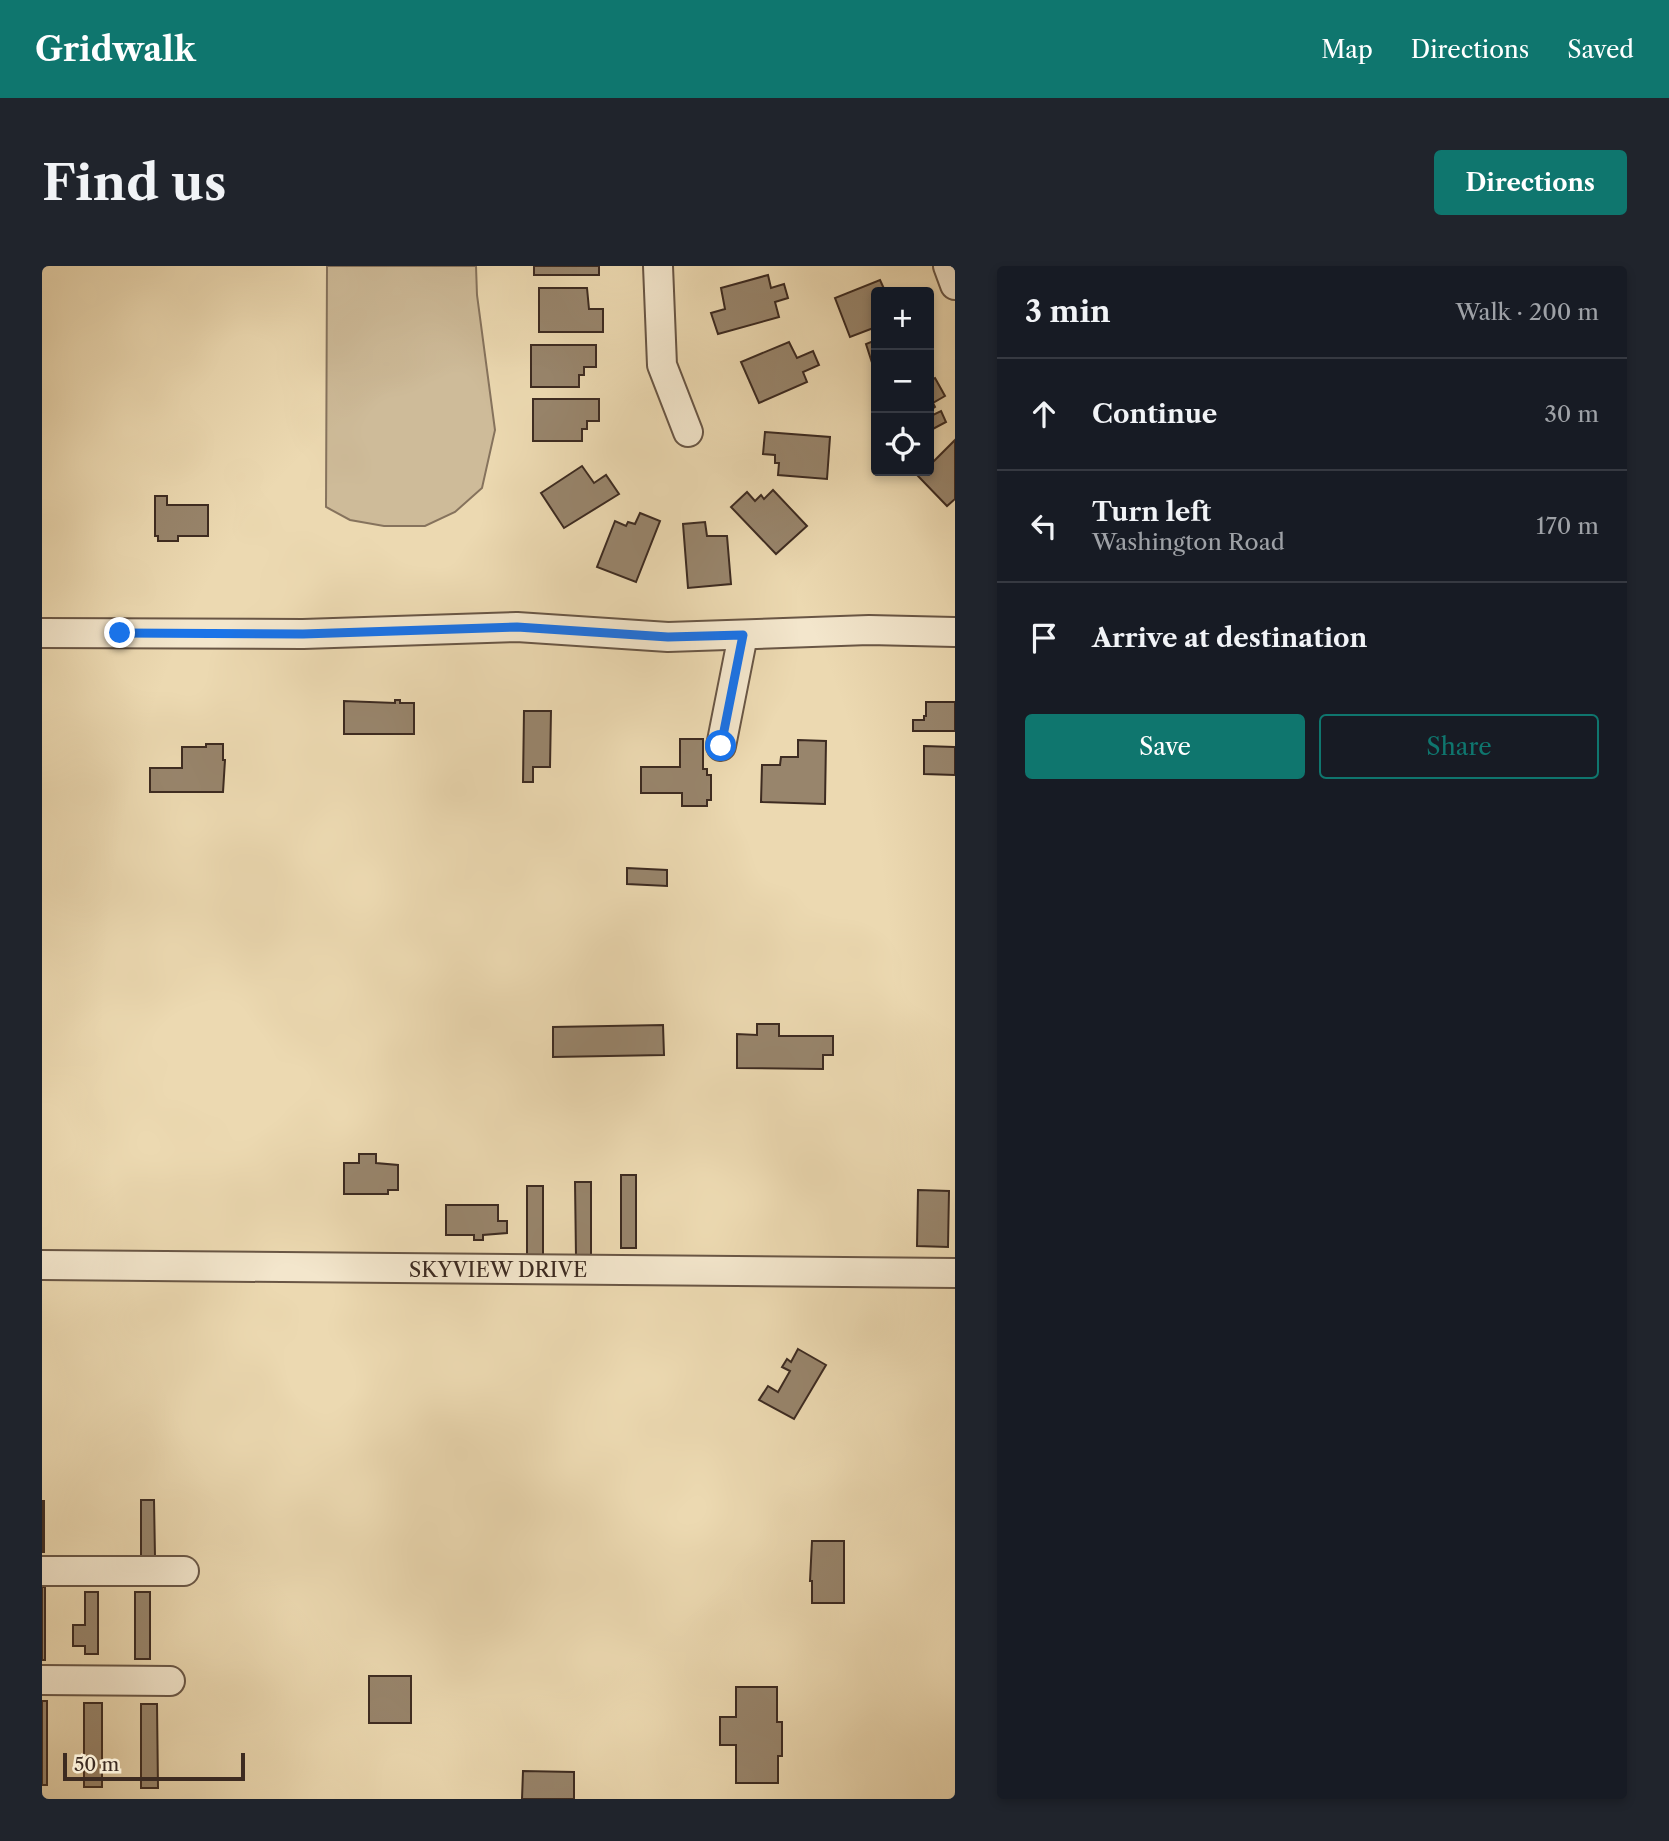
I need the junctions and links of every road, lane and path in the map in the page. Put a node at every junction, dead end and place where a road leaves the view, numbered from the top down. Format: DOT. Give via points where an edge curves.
graph roads {
  1 [pos="658,266"];
  2 [pos="948,266"];
  3 [pos="955,285"];
  4 [pos="688,432"];
  5 [pos="955,632"];
  6 [pos="42,633"];
  7 [pos="743,635"];
  8 [pos="721,746"];
  9 [pos="42,1265"];
  10 [pos="955,1273"];
  11 [pos="42,1571"];
  12 [pos="184,1571"];
  13 [pos="42,1680"];
  14 [pos="170,1681"];
  1 -- 4 [label="street" via="662,365"];
  2 -- 3 [label="street"];
  5 -- 7 [label="street"];
  6 -- 7 [label="street" via="303,634 517,627 668,637"];
  7 -- 8 [label="street"];
  9 -- 10 [label="street, SKYVIEW DRIVE"];
  11 -- 12 [label="street"];
  13 -- 14 [label="street"];
}
